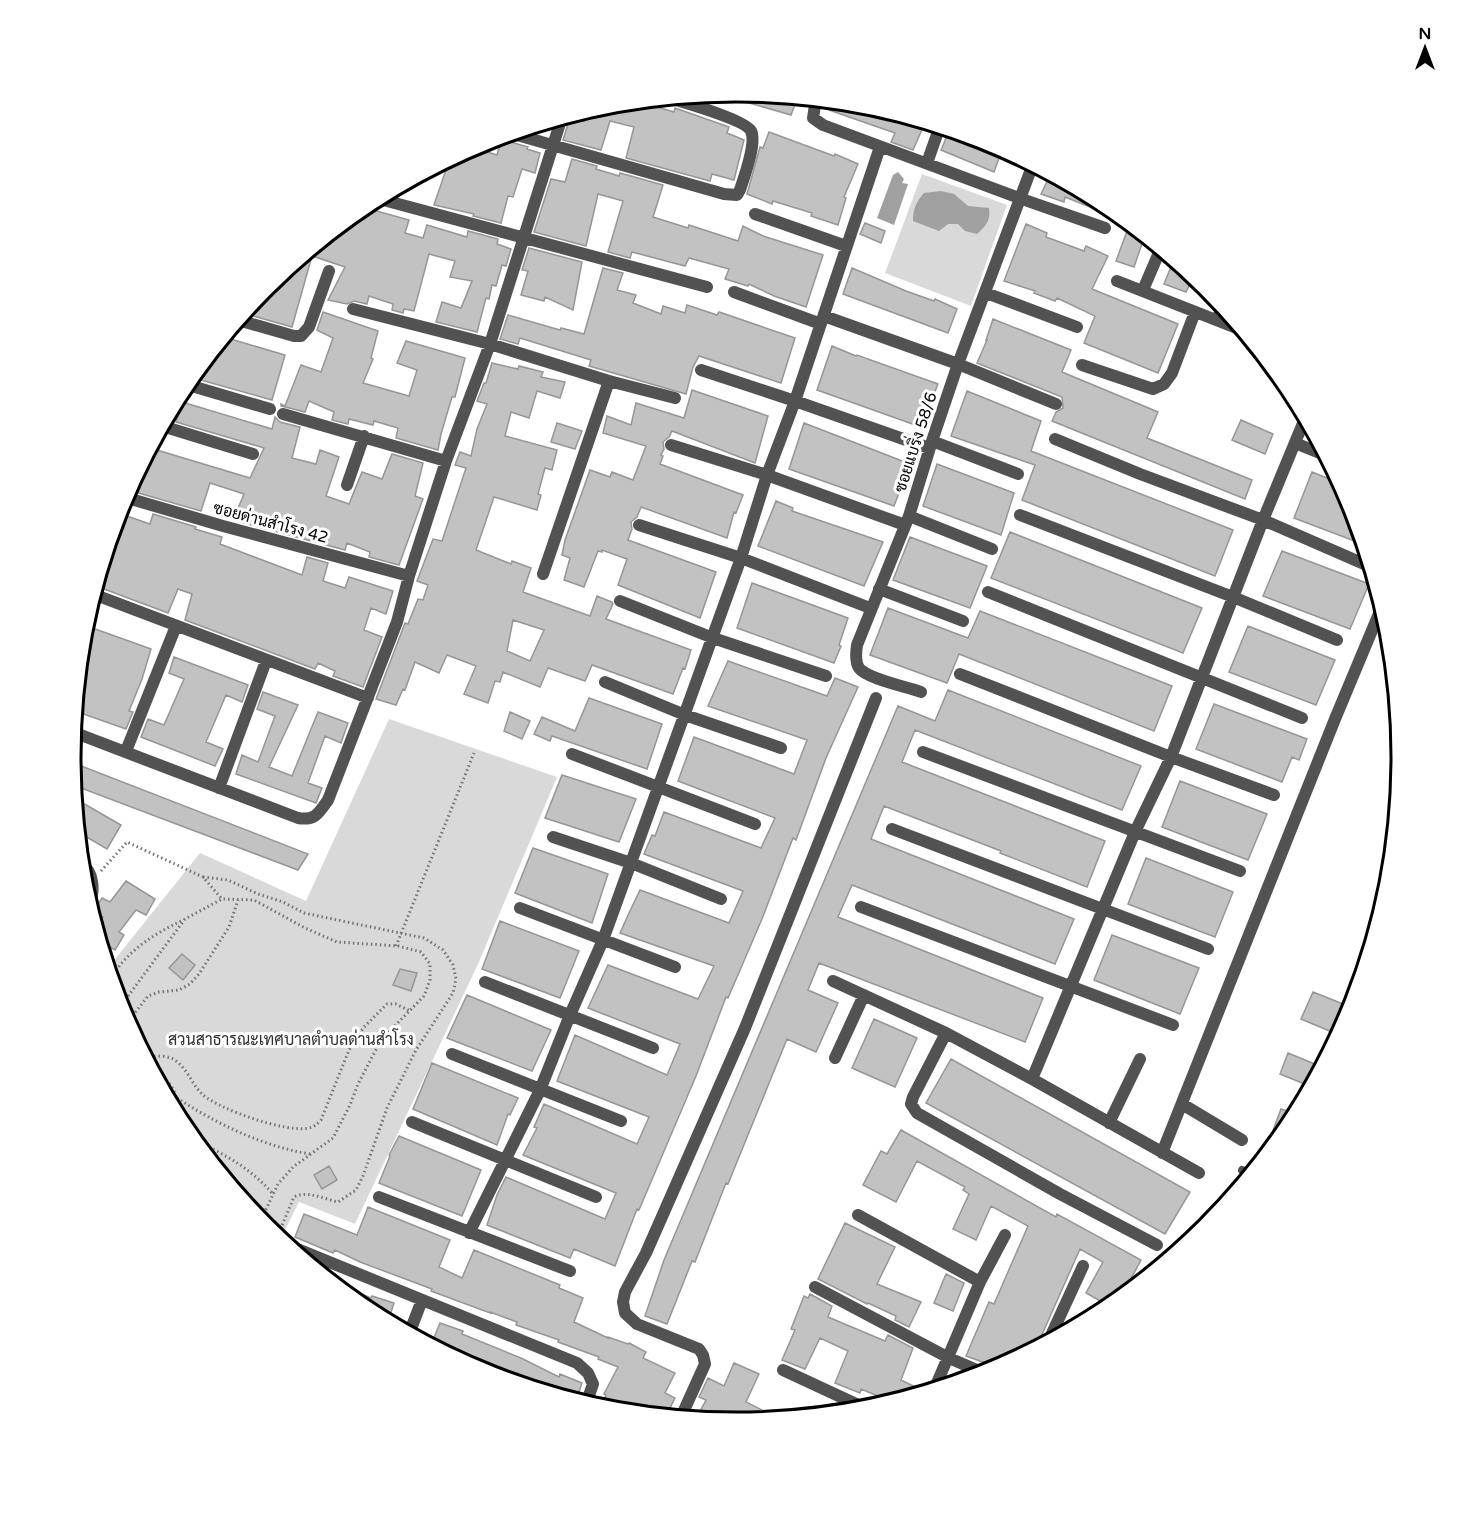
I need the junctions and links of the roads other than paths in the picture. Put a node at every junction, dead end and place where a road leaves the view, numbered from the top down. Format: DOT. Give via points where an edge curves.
graph roads {
  1 [pos="686,104"];
  2 [pos="815,106"];
  3 [pos="559,126"];
  4 [pos="937,133"];
  5 [pos="523,137"];
  6 [pos="554,146"];
  7 [pos="880,147"];
  8 [pos="927,163"];
  9 [pos="1030,171"];
  10 [pos="1019,198"];
  11 [pos="389,202"];
  12 [pos="755,214"];
  13 [pos="1105,228"];
  14 [pos="523,238"];
  15 [pos="846,246"];
  16 [pos="1158,255"];
  17 [pos="328,271"];
  18 [pos="1117,281"];
  19 [pos="707,287"];
  20 [pos="1143,290"];
  21 [pos="734,292"];
  22 [pos="986,293"];
  23 [pos="353,309"];
  24 [pos="1195,312"];
  25 [pos="1219,314"];
  26 [pos="822,320"];
  27 [pos="1217,320"];
  28 [pos="246,322"];
  29 [pos="1229,325"];
  30 [pos="1077,327"];
  31 [pos="490,344"];
  32 [pos="958,364"];
  33 [pos="1082,365"];
  34 [pos="701,370"];
  35 [pos="609,381"];
  36 [pos="195,387"];
  37 [pos="675,398"];
  38 [pos="795,401"];
  39 [pos="1056,404"];
  40 [pos="1302,426"];
  41 [pos="169,428"];
  42 [pos="364,436"];
  43 [pos="1055,439"];
  44 [pos="1295,443"];
  45 [pos="671,445"];
  46 [pos="930,445"];
  47 [pos="1316,451"];
  48 [pos="253,454"];
  49 [pos="446,461"];
  50 [pos="1018,474"];
  51 [pos="767,475"];
  52 [pos="346,485"];
  53 [pos="134,500"];
  54 [pos="1020,515"];
  55 [pos="1263,520"];
  56 [pos="907,521"];
  57 [pos="639,525"];
  58 [pos="992,549"];
  59 [pos="741,558"];
  60 [pos="1362,563"];
  61 [pos="543,574"];
  62 [pos="409,576"];
  63 [pos="879,589"];
  64 [pos="988,592"];
  65 [pos="101,597"];
  66 [pos="1233,597"];
  67 [pos="621,601"];
  68 [pos="870,608"];
  69 [pos="1377,619"];
  70 [pos="963,621"];
  71 [pos="176,626"];
  72 [pos="713,638"];
  73 [pos="1336,640"];
  74 [pos="266,661"];
  75 [pos="960,674"];
  76 [pos="826,676"];
  77 [pos="1201,678"];
  78 [pos="605,682"];
  79 [pos="921,692"];
  80 [pos="368,698"];
  81 [pos="876,698"];
  82 [pos="686,715"];
  83 [pos="1302,718"];
  84 [pos="82,735"];
  85 [pos="781,748"];
  86 [pos="126,751"];
  87 [pos="923,752"];
  88 [pos="572,754"];
  89 [pos="1171,757"];
  90 [pos="657,786"];
  91 [pos="219,788"];
  92 [pos="1274,795"];
  93 [pos="755,825"];
  94 [pos="892,829"];
  95 [pos="1135,832"];
  96 [pos="553,837"];
  97 [pos="631,863"];
  98 [pos="1240,871"];
  99 [pos="721,899"];
  100 [pos="861,907"];
  101 [pos="520,908"];
  102 [pos="1104,909"];
  103 [pos="603,940"];
  104 [pos="1208,949"];
  105 [pos="675,967"];
  106 [pos="833,981"];
  107 [pos="485,982"];
  108 [pos="1071,986"];
  109 [pos="864,995"];
  110 [pos="570,1015"];
  111 [pos="1173,1025"];
  112 [pos="946,1033"];
  113 [pos="653,1048"];
  114 [pos="452,1054"];
  115 [pos="835,1058"];
  116 [pos="1140,1059"];
  117 [pos="1032,1079"];
  118 [pos="540,1089"];
  119 [pos="1182,1104"];
  120 [pos="621,1121"];
  121 [pos="412,1122"];
  122 [pos="1109,1123"];
  123 [pos="1242,1140"];
  124 [pos="1162,1153"];
  125 [pos="506,1160"];
  126 [pos="1199,1173"];
  127 [pos="379,1197"];
  128 [pos="596,1197"];
  129 [pos="858,1215"];
  130 [pos="469,1233"];
  131 [pos="1005,1235"];
  132 [pos="1157,1245"];
  133 [pos="308,1253"];
  134 [pos="1083,1266"];
  135 [pos="570,1272"];
  136 [pos="980,1282"];
  137 [pos="815,1287"];
  138 [pos="422,1300"];
  139 [pos="412,1327"];
  140 [pos="1053,1331"];
  141 [pos="949,1358"];
  142 [pos="973,1368"];
  143 [pos="783,1370"];
  144 [pos="938,1381"];
  145 [pos="589,1395"];
  146 [pos="852,1402"];
  147 [pos="685,1410"];
  1 -- 6 [label="street" via="741,122 751,131 750,154 737,195"];
  2 -- 7 [label="street" via="816,122"];
  3 -- 6 [label="street"];
  4 -- 8 [label="street"];
  5 -- 6 [label="street"];
  6 -- 14 [label="street"];
  7 -- 8 [label="street"];
  7 -- 15 [label="street"];
  8 -- 10 [label="street"];
  9 -- 10 [label="street, ซอยแบริ่ง 58/6"];
  10 -- 13 [label="street"];
  10 -- 22 [label="street, ซอยแบริ่ง 58/6"];
  11 -- 14 [label="street"];
  12 -- 15 [label="street"];
  14 -- 19 [label="street"];
  14 -- 31 [label="street"];
  15 -- 26 [label="street"];
  16 -- 20 [label="street"];
  17 -- 28 [label="street" via="309,327 302,336"];
  18 -- 20 [label="street"];
  20 -- 24 [label="street"];
  21 -- 26 [label="street"];
  22 -- 30 [label="street"];
  22 -- 32 [label="street, ซอยแบริ่ง 58/6"];
  23 -- 31 [label="street"];
  24 -- 27 [label="street"];
  24 -- 33 [label="street" via="1164,384 1153,389"];
  25 -- 27 [label="street"];
  26 -- 32 [label="street"];
  26 -- 38 [label="street"];
  27 -- 29 [label="street"];
  31 -- 35 [label="street"];
  31 -- 49 [label="street"];
  32 -- 39 [label="street"];
  32 -- 46 [label="street, ซอยแบริ่ง 58/6"];
  34 -- 38 [label="street"];
  35 -- 37 [label="street"];
  35 -- 61 [label="street"];
  36 -- 42 [label="street"];
  38 -- 46 [label="street"];
  38 -- 51 [label="street"];
  40 -- 44 [label="street"];
  41 -- 48 [label="street"];
  42 -- 49 [label="street"];
  42 -- 52 [label="street"];
  43 -- 55 [label="street"];
  44 -- 47 [label="street"];
  44 -- 55 [label="street"];
  45 -- 51 [label="street"];
  46 -- 50 [label="street"];
  46 -- 56 [label="street, ซอยแบริ่ง 58/6"];
  49 -- 62 [label="street"];
  51 -- 56 [label="street"];
  51 -- 59 [label="street"];
  53 -- 62 [label="street, ซอยด่านสำโรง 42"];
  54 -- 66 [label="street"];
  55 -- 60 [label="street"];
  55 -- 66 [label="street"];
  56 -- 58 [label="street"];
  56 -- 63 [label="street, ซอยแบริ่ง 58/6"];
  57 -- 59 [label="street"];
  59 -- 68 [label="street"];
  59 -- 72 [label="street"];
  62 -- 80 [label="street" via="397,622"];
  63 -- 68 [label="street, ซอยแบริ่ง 58/6"];
  63 -- 70 [label="street"];
  64 -- 77 [label="street"];
  65 -- 71 [label="street"];
  66 -- 73 [label="street"];
  66 -- 77 [label="street"];
  67 -- 72 [label="street"];
  68 -- 79 [label="street, ซอยแบริ่ง 58/6" via="856,645 860,668 869,675"];
  69 -- 119 [label="street"];
  71 -- 74 [label="street"];
  71 -- 86 [label="street"];
  72 -- 76 [label="street"];
  72 -- 82 [label="street"];
  74 -- 80 [label="street"];
  74 -- 91 [label="street"];
  75 -- 89 [label="street"];
  77 -- 83 [label="street"];
  77 -- 89 [label="street"];
  78 -- 82 [label="street"];
  80 -- 91 [label="street" via="328,800 308,820"];
  81 -- 147 [label="street" via="745,1028 625,1292 625,1313 637,1324 687,1343 704,1355 705,1364"];
  82 -- 85 [label="street"];
  82 -- 90 [label="street"];
  84 -- 86 [label="street"];
  86 -- 91 [label="street"];
  87 -- 95 [label="street"];
  88 -- 90 [label="street"];
  89 -- 92 [label="street"];
  89 -- 95 [label="street"];
  90 -- 93 [label="street"];
  90 -- 97 [label="street"];
  94 -- 102 [label="street"];
  95 -- 98 [label="street"];
  95 -- 102 [label="street"];
  96 -- 97 [label="street"];
  97 -- 99 [label="street"];
  97 -- 103 [label="street"];
  100 -- 108 [label="street"];
  101 -- 103 [label="street"];
  102 -- 104 [label="street"];
  102 -- 108 [label="street"];
  103 -- 105 [label="street"];
  103 -- 110 [label="street"];
  106 -- 109 [label="street"];
  107 -- 110 [label="street"];
  108 -- 111 [label="street"];
  108 -- 117 [label="street"];
  109 -- 112 [label="street"];
  109 -- 115 [label="street"];
  110 -- 113 [label="street"];
  110 -- 118 [label="street"];
  112 -- 117 [label="street"];
  112 -- 132 [label="street" via="913,1097 913,1109"];
  114 -- 118 [label="street"];
  116 -- 122 [label="street"];
  117 -- 122 [label="street"];
  118 -- 120 [label="street"];
  118 -- 125 [label="street"];
  119 -- 123 [label="street"];
  119 -- 124 [label="street"];
  121 -- 125 [label="street"];
  122 -- 124 [label="street"];
  124 -- 126 [label="street"];
  125 -- 128 [label="street"];
  125 -- 130 [label="street"];
  127 -- 130 [label="street"];
  129 -- 136 [label="street"];
  130 -- 135 [label="street"];
  131 -- 136 [label="street"];
  133 -- 138 [label="street"];
  134 -- 140 [label="street"];
  136 -- 141 [label="street"];
  137 -- 141 [label="street"];
  138 -- 139 [label="street"];
  138 -- 145 [label="street" via="577,1363 593,1384"];
  141 -- 142 [label="street"];
  141 -- 144 [label="street"];
  143 -- 146 [label="street"];
}
